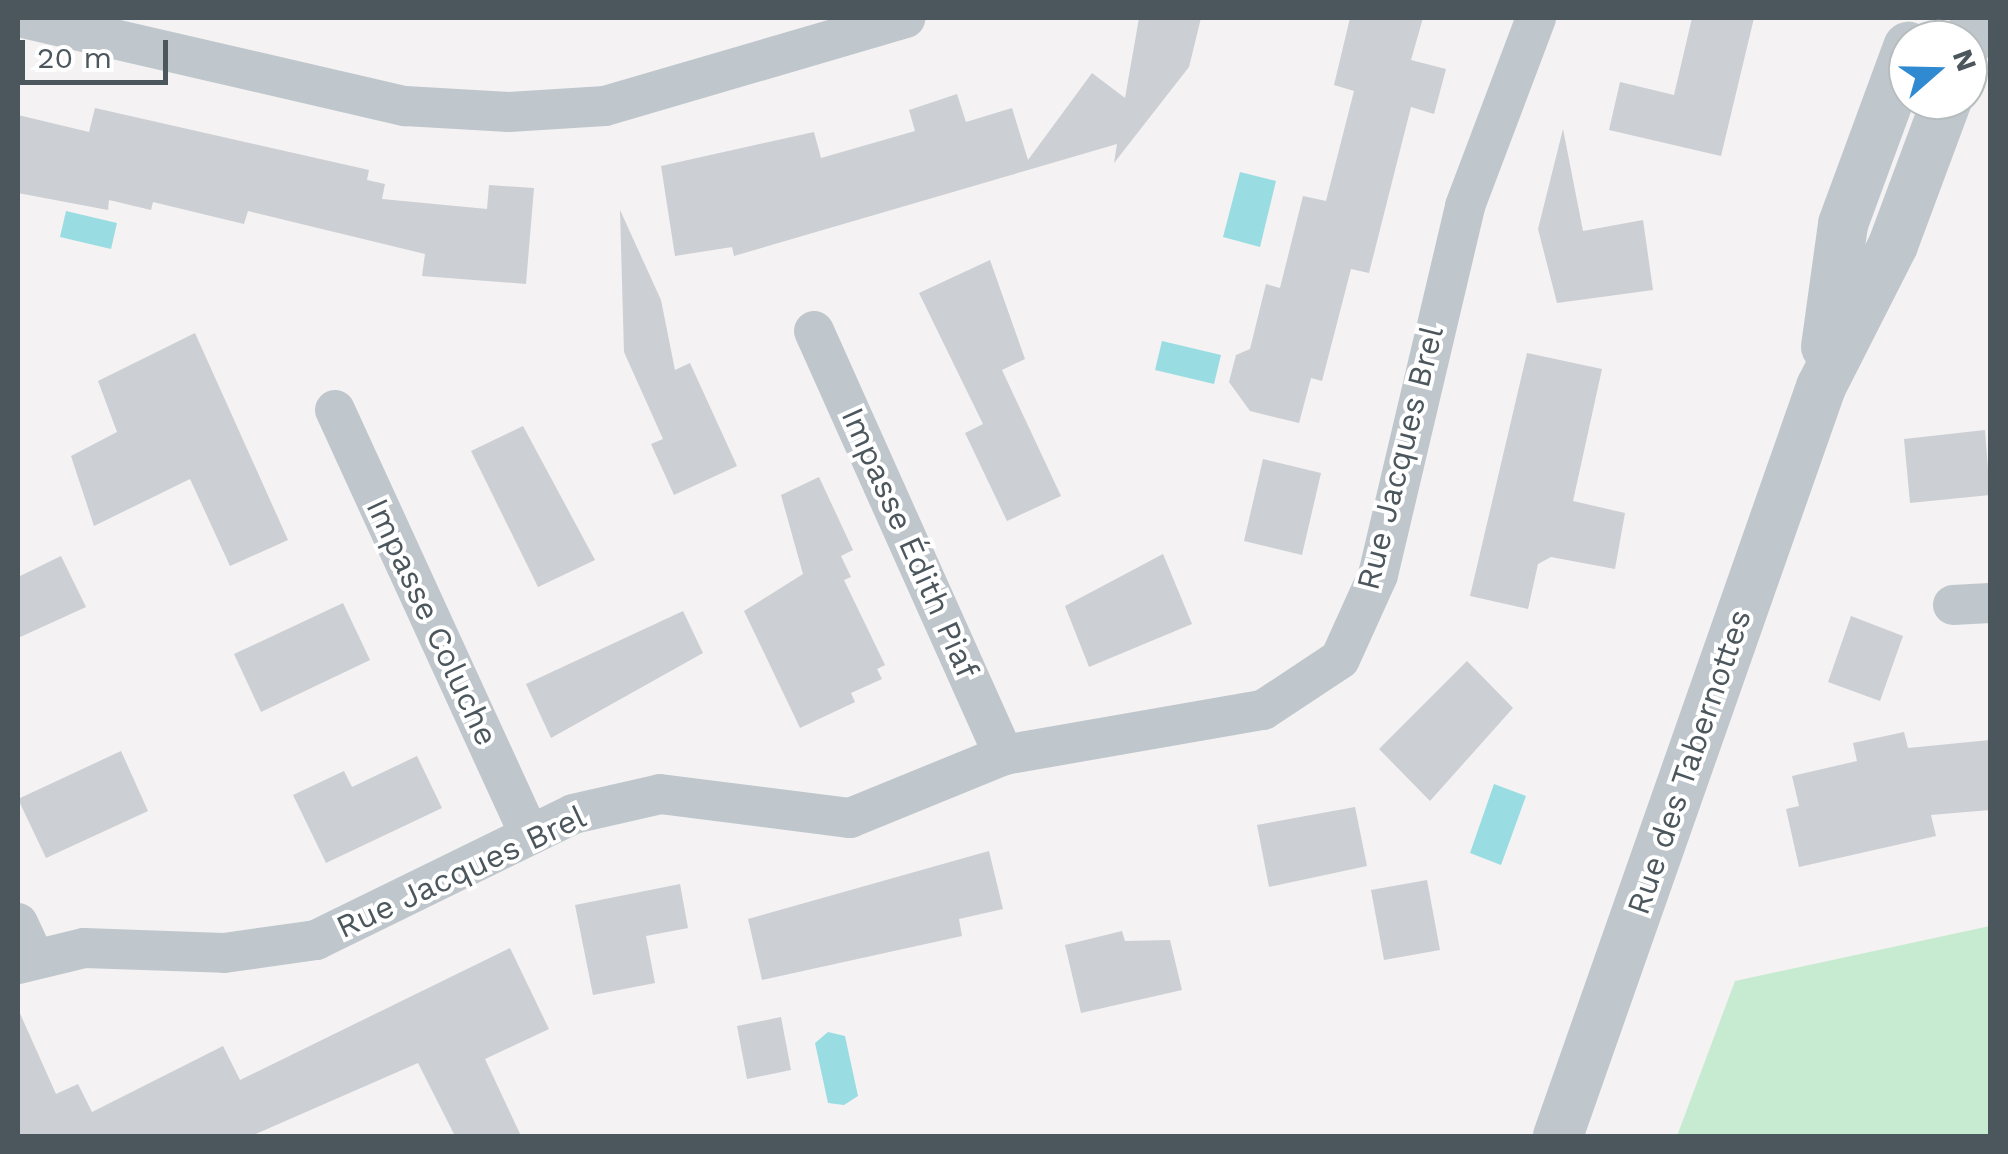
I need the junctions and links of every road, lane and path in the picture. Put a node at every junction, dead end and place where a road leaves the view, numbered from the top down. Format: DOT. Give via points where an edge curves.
graph roads {
  1 [pos="23,18"];
  2 [pos="905,18"];
  3 [pos="1536,18"];
  4 [pos="1888,101"];
  5 [pos="1939,120"];
  6 [pos="814,331"];
  7 [pos="1821,387"];
  8 [pos="335,410"];
  9 [pos="1004,754"];
  10 [pos="530,834"];
  11 [pos="23,948"];
  12 [pos="1558,1136"];
  1 -- 2 [label="street" via="406,106 509,112 605,106"];
  3 -- 9 [label="street, Rue Jacques Brel" via="1465,206 1378,575 1340,659 1263,710"];
  4 -- 7 [label="street, Rue des Tabernottes" via="1843,224"];
  5 -- 7 [label="street, Rue des Tabernottes" via="1893,246"];
  6 -- 9 [label="street, Impasse Édith Piaf"];
  7 -- 12 [label="street, Rue des Tabernottes"];
  8 -- 10 [label="street, Impasse Coluche"];
  9 -- 10 [label="street, Rue Jacques Brel" via="850,818 660,794"];
  10 -- 11 [label="street, Rue Jacques Brel" via="316,940 224,953 153,944"];
}
